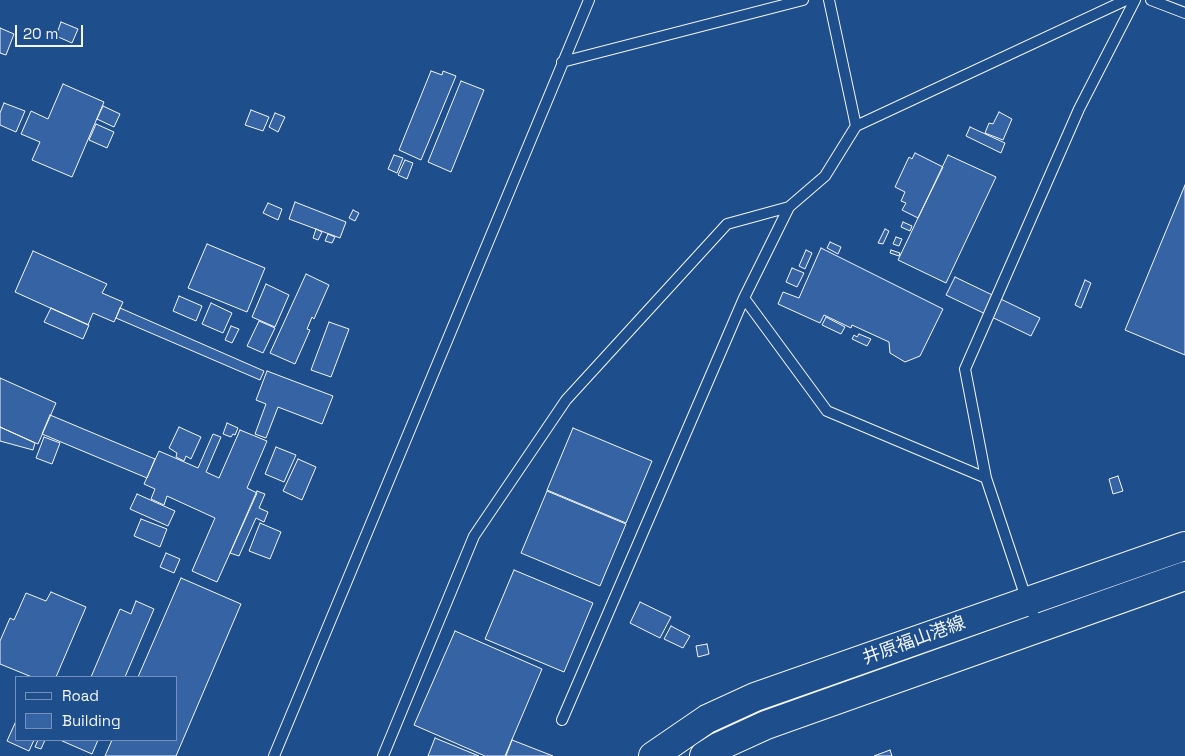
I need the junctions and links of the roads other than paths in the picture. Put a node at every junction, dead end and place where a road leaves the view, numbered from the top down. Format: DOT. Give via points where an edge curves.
graph roads {
  1 [pos="589,0"];
  2 [pos="803,0"];
  3 [pos="828,0"];
  4 [pos="1126,0"];
  5 [pos="1135,0"];
  6 [pos="1151,0"];
  7 [pos="1185,13"];
  8 [pos="562,62"];
  9 [pos="856,126"];
  10 [pos="789,207"];
  11 [pos="744,298"];
  12 [pos="986,478"];
  13 [pos="1185,546"];
  14 [pos="1185,576"];
  15 [pos="1027,601"];
  16 [pos="1040,628"];
  17 [pos="562,720"];
  18 [pos="274,756"];
  19 [pos="383,756"];
  20 [pos="654,756"];
  21 [pos="704,756"];
  1 -- 8 [label="lane"];
  2 -- 8 [label="lane"];
  3 -- 9 [label="lane"];
  4 -- 9 [label="lane"];
  5 -- 12 [label="lane" via="1080,109 965,369"];
  6 -- 7 [label="lane"];
  8 -- 18 [label="lane"];
  9 -- 10 [label="lane" via="825,176"];
  10 -- 11 [label="lane"];
  10 -- 19 [label="lane" via="727,224 566,400 474,536"];
  11 -- 12 [label="lane" via="828,411"];
  11 -- 17 [label="lane"];
  12 -- 15 [label="lane"];
  13 -- 15 [label="main road, 井原福山港線"];
  14 -- 16 [label="main road, 井原福山港線"];
  15 -- 16 [label="lane"];
  15 -- 20 [label="main road, 井原福山港線" via="756,697 707,718"];
  16 -- 21 [label="main road, 井原福山港線" via="766,725"];
}
